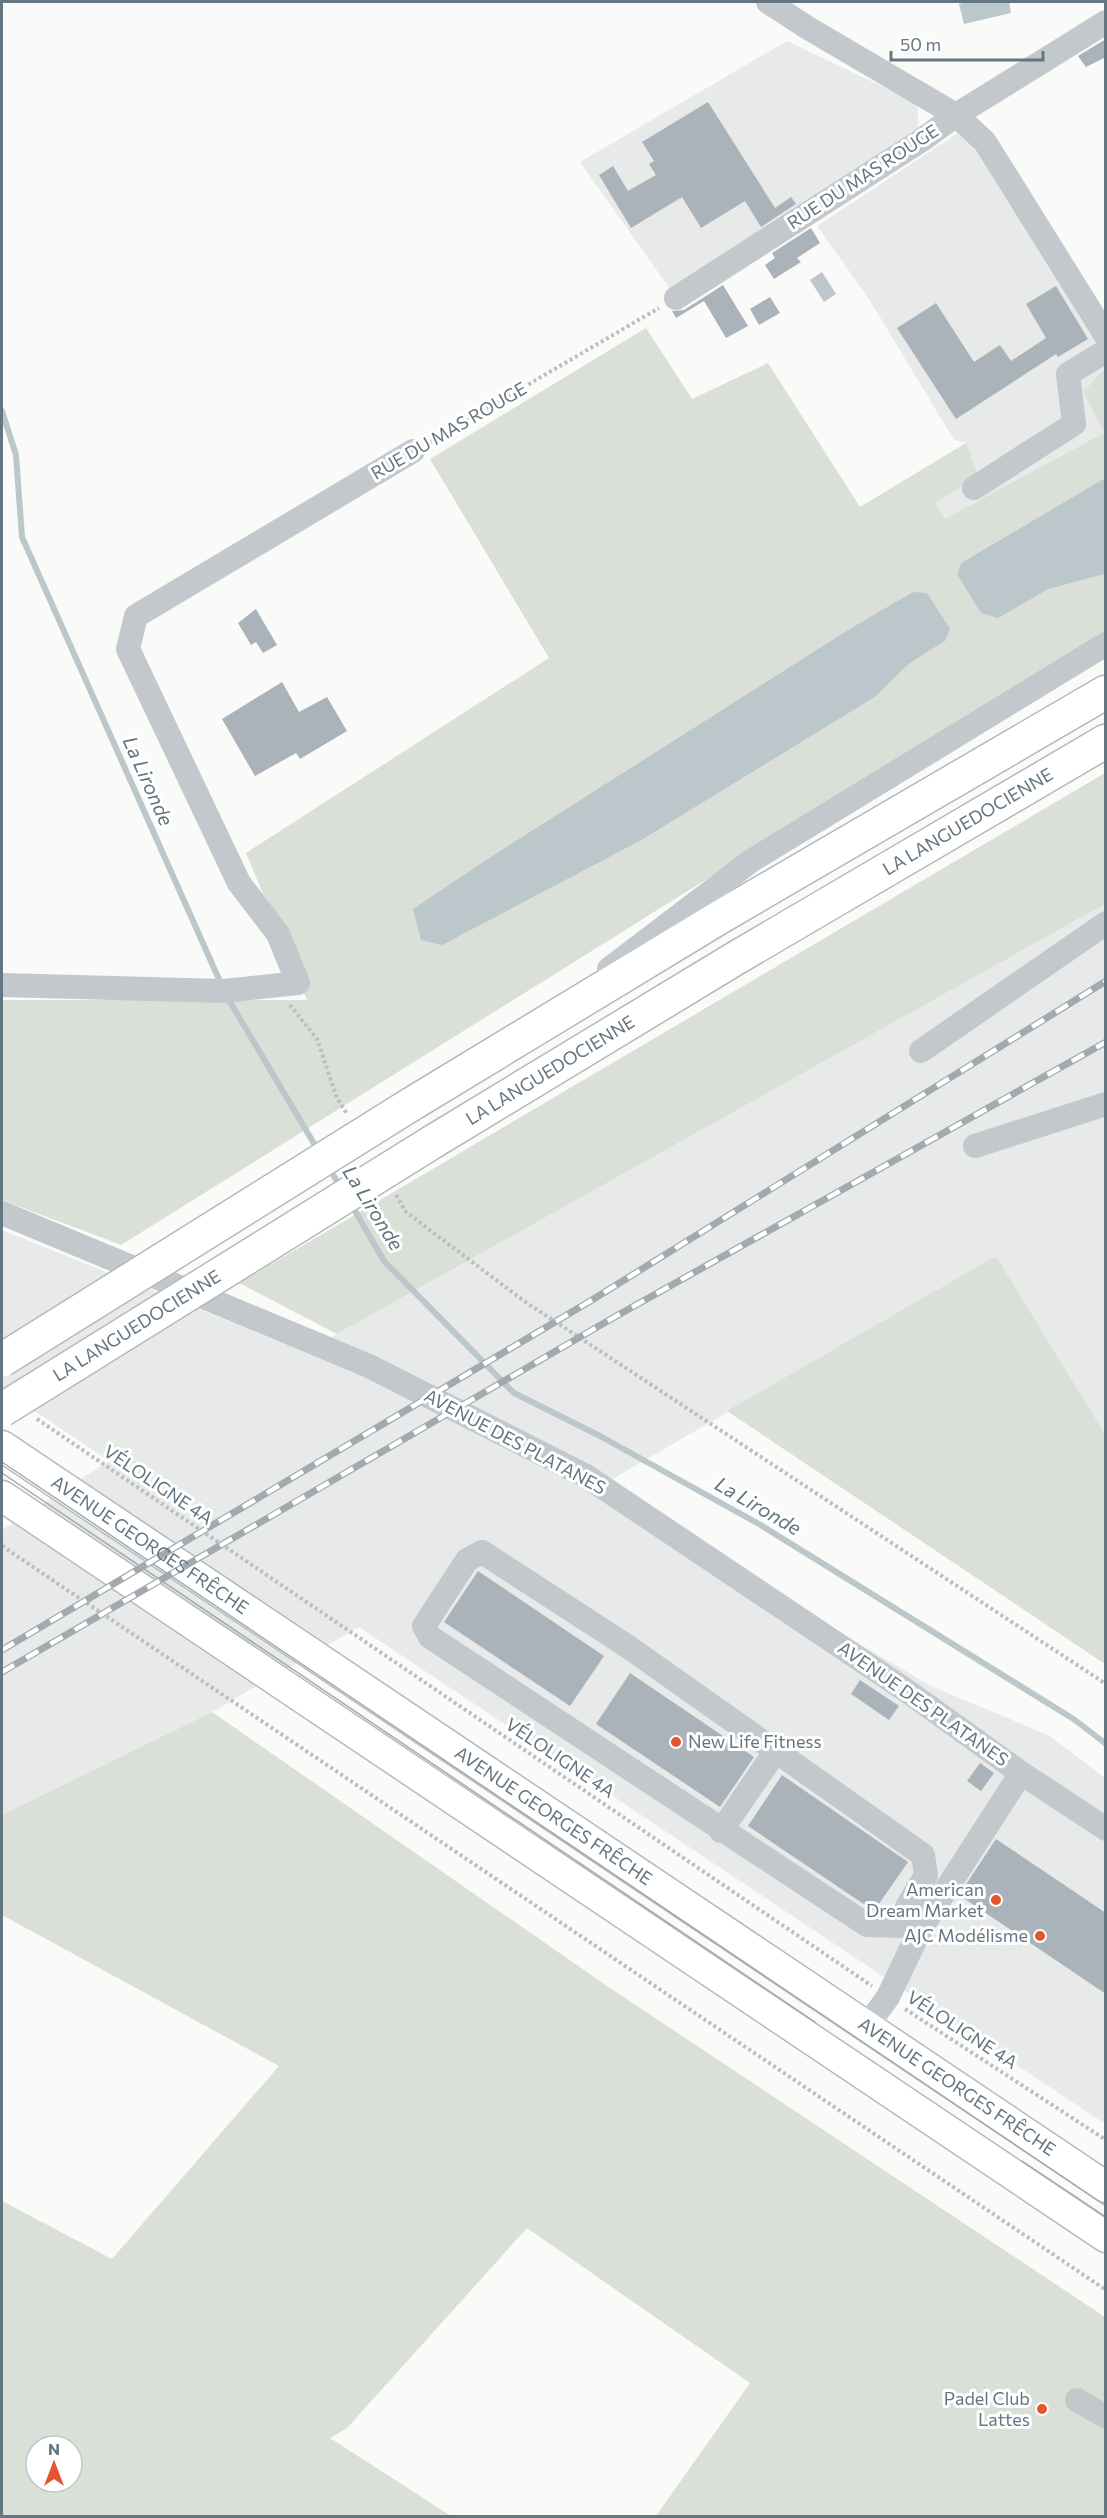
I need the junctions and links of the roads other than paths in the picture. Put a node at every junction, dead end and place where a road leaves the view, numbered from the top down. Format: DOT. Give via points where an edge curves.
graph roads {
  1 [pos="768,2"];
  2 [pos="1106,22"];
  3 [pos="956,115"];
  4 [pos="676,298"];
  5 [pos="1106,336"];
  6 [pos="1106,351"];
  7 [pos="413,451"];
  8 [pos="974,489"];
  9 [pos="1106,644"];
  10 [pos="1106,692"];
  11 [pos="1106,741"];
  12 [pos="1106,923"];
  13 [pos="2,985"];
  14 [pos="526,1033"];
  15 [pos="921,1051"];
  16 [pos="1106,1104"];
  17 [pos="975,1146"];
  18 [pos="2,1213"];
  19 [pos="2,1360"];
  20 [pos="16,1412"];
  21 [pos="2,1446"];
  22 [pos="2,1496"];
  23 [pos="775,1752"];
  24 [pos="1021,1773"];
  25 [pos="1106,1829"];
  26 [pos="721,1831"];
  27 [pos="906,1907"];
  28 [pos="920,1930"];
  29 [pos="867,2026"];
  30 [pos="1106,2187"];
  31 [pos="1106,2237"];
  32 [pos="1077,2400"];
  33 [pos="1106,2417"];
  1 -- 3 [label="street"];
  2 -- 3 [label="street, RUE DU MAS ROUGE"];
  3 -- 4 [label="street, RUE DU MAS ROUGE"];
  3 -- 5 [label="street" via="985,142"];
  6 -- 8 [label="street" via="1068,374 1074,424"];
  7 -- 13 [label="street, RUE DU MAS ROUGE" via="136,616 128,649 239,883 278,934 286,985 224,991"];
  9 -- 14 [label="street" via="751,861"];
  10 -- 14 [label="highway"];
  11 -- 20 [label="highway, LA LANGUEDOCIENNE, bridge" via="736,957 434,1141"];
  12 -- 15 [label="street"];
  14 -- 19 [label="highway, bridge"];
  16 -- 17 [label="street"];
  18 -- 24 [label="street, AVENUE DES PLATANES" via="369,1366 586,1476 908,1691"];
  21 -- 29 [label="main road, AVENUE GEORGES FRÊCHE"];
  22 -- 31 [label="main road"];
  23 -- 26 [label="street"];
  23 -- 26 [label="street" via="627,1646 482,1552 467,1560 424,1626 430,1637"];
  23 -- 27 [label="street" via="923,1855 926,1875"];
  24 -- 25 [label="street, AVENUE DES PLATANES"];
  24 -- 28 [label="street"];
  26 -- 28 [label="street" via="867,1925"];
  28 -- 29 [label="street" via="888,1997"];
  29 -- 30 [label="main road, AVENUE GEORGES FRÊCHE"];
  32 -- 33 [label="street"];
}
